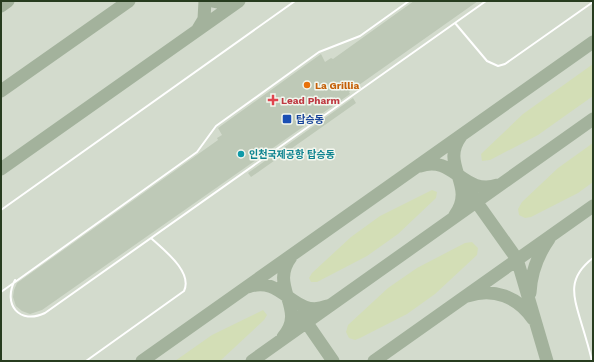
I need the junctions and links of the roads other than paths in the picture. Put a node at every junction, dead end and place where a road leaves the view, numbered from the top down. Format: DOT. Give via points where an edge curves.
graph roads {
  1 [pos="295,1"];
  2 [pos="409,1"];
  3 [pos="486,1"];
  4 [pos="593,2"];
  5 [pos="455,23"];
  6 [pos="1,210"];
  7 [pos="151,238"];
  8 [pos="593,258"];
  9 [pos="15,280"];
  10 [pos="1,292"];
  11 [pos="86,361"];
  12 [pos="592,361"];
  1 -- 6 [label="lane"];
  2 -- 9 [label="lane" via="360,36 320,52 222,121 197,152"];
  3 -- 5 [label="lane"];
  4 -- 5 [label="lane" via="505,64 498,66 487,61"];
  5 -- 7 [label="lane"];
  7 -- 9 [label="lane" via="39,316 24,316 12,305 10,296"];
  7 -- 11 [label="lane" via="172,258 186,279 184,291"];
  8 -- 12 [label="lane" via="580,270 574,289"];
  9 -- 10 [label="lane"];
}
